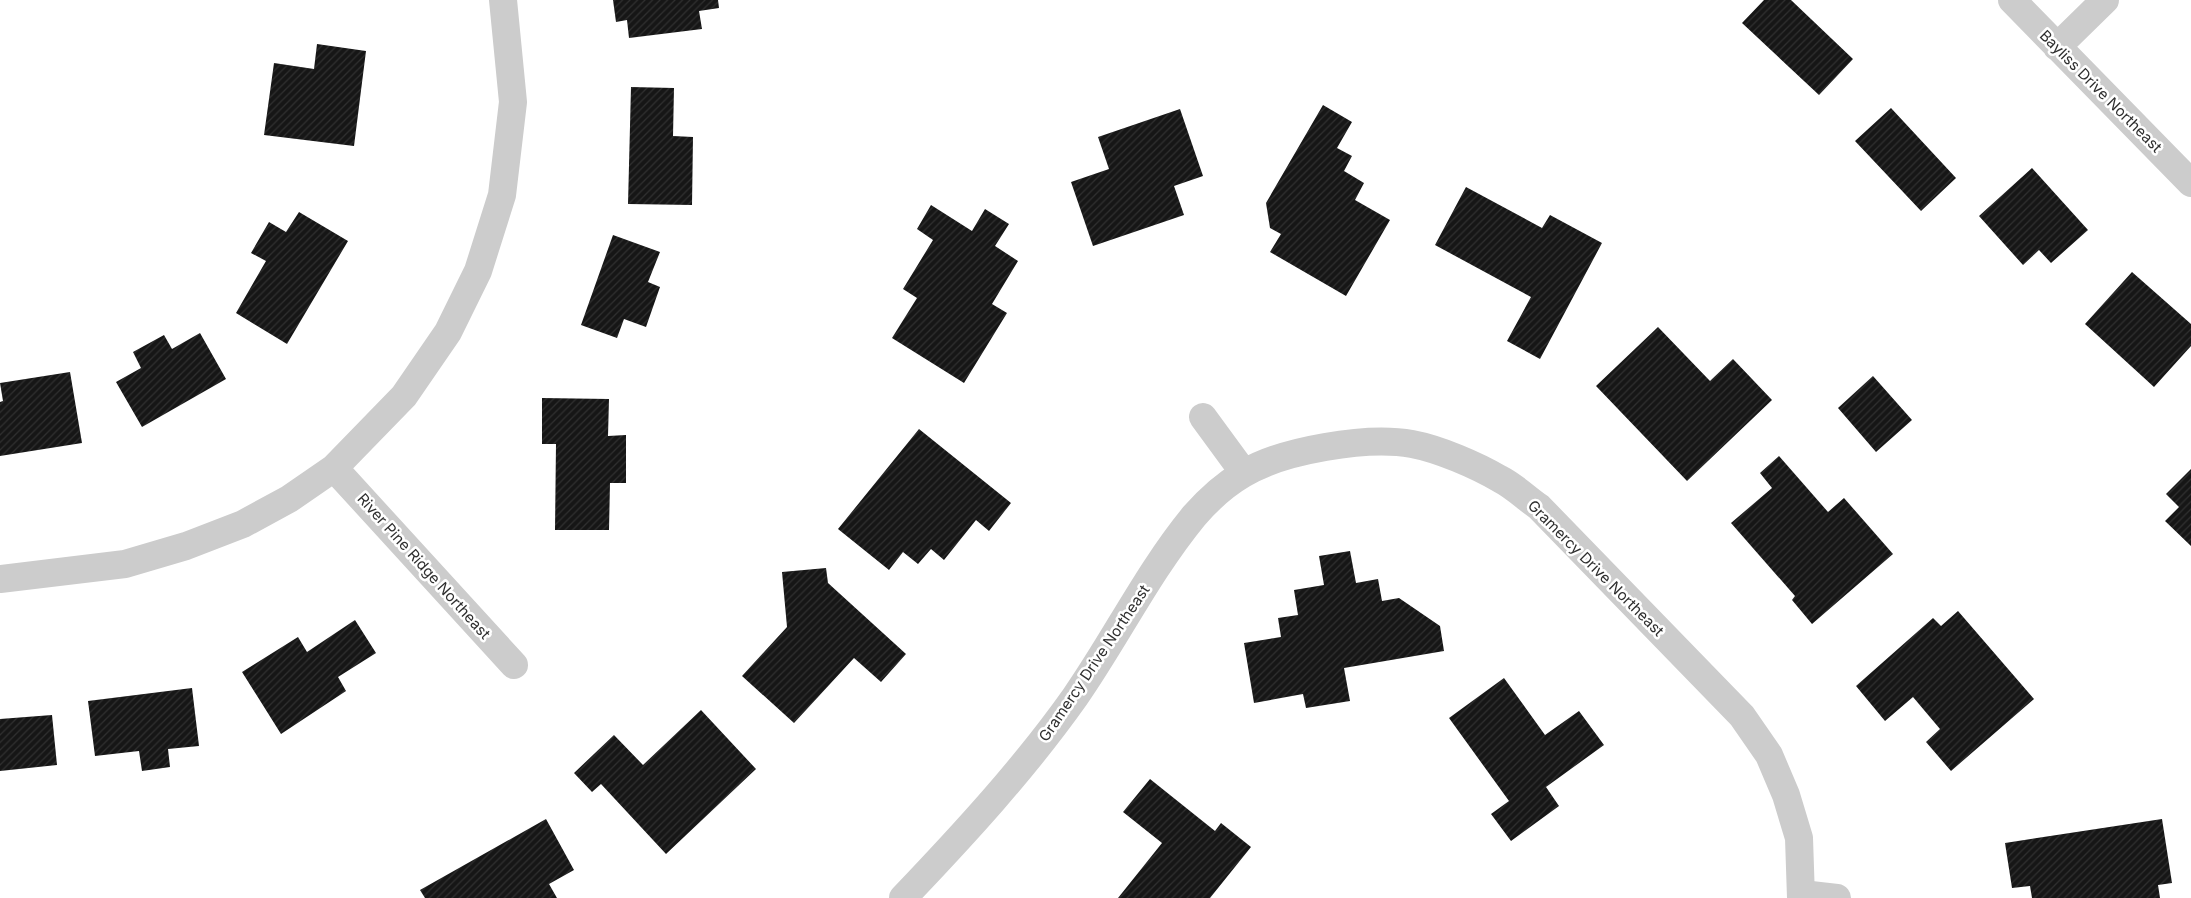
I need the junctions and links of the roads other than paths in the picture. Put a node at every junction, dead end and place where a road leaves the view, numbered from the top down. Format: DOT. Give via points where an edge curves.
graph roads {
  1 [pos="503,0"];
  2 [pos="2012,0"];
  3 [pos="2105,0"];
  4 [pos="2057,47"];
  5 [pos="2191,183"];
  6 [pos="1203,417"];
  7 [pos="334,468"];
  8 [pos="1244,473"];
  9 [pos="0,579"];
  10 [pos="514,665"];
  11 [pos="1802,896"];
  12 [pos="903,898"];
  13 [pos="1837,898"];
  1 -- 7 [label="street" via="513,102 502,195 478,271 448,332 404,396"];
  2 -- 4 [label="street, Bayliss Drive Northeast"];
  3 -- 4 [label="street"];
  4 -- 5 [label="street, Bayliss Drive Northeast"];
  6 -- 8 [label="street"];
  7 -- 9 [label="street" via="289,499 244,524 186,546 125,564"];
  7 -- 10 [label="street, River Pine Ridge Northeast"];
  8 -- 11 [label="street, Gramercy Drive Northeast" via="1277,458 1311,450 1363,442 1411,444 1456,458 1501,479 1539,507 1742,716 1769,755 1799,838"];
  8 -- 12 [label="street, Gramercy Drive Northeast" via="1195,515 1162,558 1076,696 1038,748"];
  11 -- 13 [label="street, Gramercy Drive Northeast"];
}
